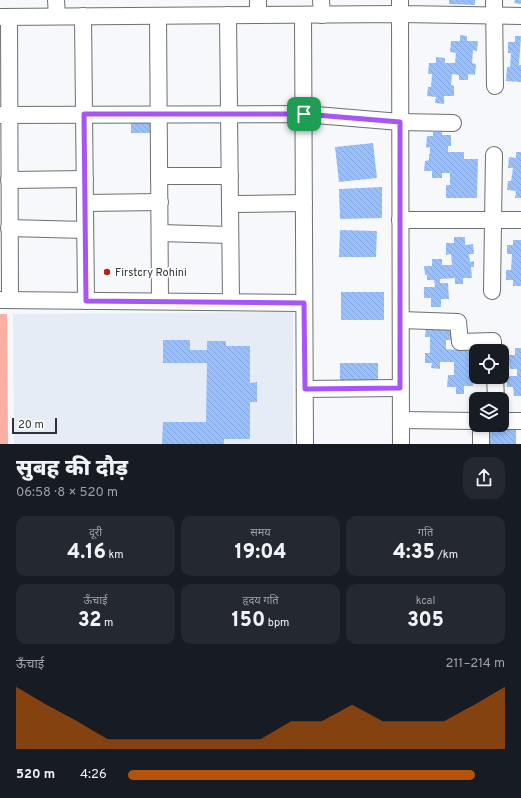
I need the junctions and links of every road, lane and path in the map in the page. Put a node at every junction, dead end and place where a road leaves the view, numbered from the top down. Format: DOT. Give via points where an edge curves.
graph roads {
  1 [pos="56,0"];
  2 [pos="494,0"];
  3 [pos="322,7"];
  4 [pos="400,7"];
  5 [pos="258,8"];
  6 [pos="228,15"];
  7 [pos="304,15"];
  8 [pos="57,16"];
  9 [pos="83,16"];
  10 [pos="158,16"];
  11 [pos="495,16"];
  12 [pos="521,16"];
  13 [pos="4,17"];
  14 [pos="495,86"];
  15 [pos="84,114"];
  16 [pos="159,114"];
  17 [pos="229,114"];
  18 [pos="304,114"];
  19 [pos="4,115"];
  20 [pos="400,122"];
  21 [pos="453,123"];
  22 [pos="494,155"];
  23 [pos="159,176"];
  24 [pos="230,176"];
  25 [pos="85,178"];
  26 [pos="9,180"];
  27 [pos="160,202"];
  28 [pos="85,203"];
  29 [pos="304,203"];
  30 [pos="230,204"];
  31 [pos="5,206"];
  32 [pos="400,220"];
  33 [pos="493,220"];
  34 [pos="521,220"];
  35 [pos="9,228"];
  36 [pos="85,230"];
  37 [pos="160,233"];
  38 [pos="230,234"];
  39 [pos="492,291"];
  40 [pos="5,300"];
  41 [pos="86,301"];
  42 [pos="160,302"];
  43 [pos="231,302"];
  44 [pos="304,303"];
  45 [pos="401,320"];
  46 [pos="493,344"];
  47 [pos="400,388"];
  48 [pos="305,389"];
  49 [pos="401,420"];
  50 [pos="469,421"];
  51 [pos="509,421"];
  52 [pos="521,421"];
  53 [pos="481,432"];
  54 [pos="305,444"];
  55 [pos="401,444"];
  56 [pos="481,444"];
  1 -- 8 [label="street"];
  2 -- 11 [label="street"];
  3 -- 4 [label="street"];
  3 -- 7 [label="street"];
  4 -- 11 [label="street"];
  4 -- 20 [label="street"];
  5 -- 6 [label="street"];
  5 -- 7 [label="street"];
  6 -- 10 [label="street"];
  6 -- 17 [label="street"];
  7 -- 18 [label="street"];
  8 -- 9 [label="street"];
  8 -- 13 [label="street"];
  9 -- 10 [label="street"];
  9 -- 15 [label="street"];
  10 -- 16 [label="street"];
  11 -- 12 [label="street"];
  11 -- 14 [label="street"];
  13 -- 19 [label="street"];
  15 -- 16 [label="street"];
  15 -- 19 [label="street"];
  15 -- 25 [label="street"];
  16 -- 17 [label="street"];
  16 -- 23 [label="street"];
  17 -- 18 [label="street"];
  17 -- 24 [label="street"];
  18 -- 20 [label="street"];
  18 -- 29 [label="street"];
  19 -- 26 [label="street"];
  20 -- 21 [label="street"];
  20 -- 32 [label="street"];
  22 -- 33 [label="street"];
  23 -- 24 [label="street"];
  23 -- 27 [label="street"];
  24 -- 30 [label="street"];
  25 -- 26 [label="street"];
  25 -- 28 [label="street"];
  26 -- 31 [label="street"];
  27 -- 28 [label="street"];
  27 -- 37 [label="street"];
  28 -- 36 [label="street"];
  29 -- 30 [label="street"];
  29 -- 44 [label="street"];
  30 -- 38 [label="street"];
  31 -- 35 [label="street"];
  32 -- 33 [label="street"];
  32 -- 45 [label="street"];
  33 -- 34 [label="street"];
  33 -- 39 [label="street"];
  35 -- 36 [label="street"];
  35 -- 40 [label="street"];
  36 -- 41 [label="street"];
  37 -- 38 [label="street"];
  37 -- 42 [label="street"];
  38 -- 43 [label="street"];
  40 -- 41 [label="street"];
  41 -- 42 [label="street"];
  42 -- 43 [label="street"];
  43 -- 44 [label="street"];
  44 -- 48 [label="street"];
  45 -- 46 [label="street" via="458,322 460,342 493,341"];
  45 -- 47 [label="street"];
  47 -- 48 [label="street"];
  47 -- 49 [label="street"];
  48 -- 54 [label="street"];
  49 -- 50 [label="street"];
  49 -- 55 [label="street"];
  51 -- 52 [label="street"];
  53 -- 56 [label="street"];
}
